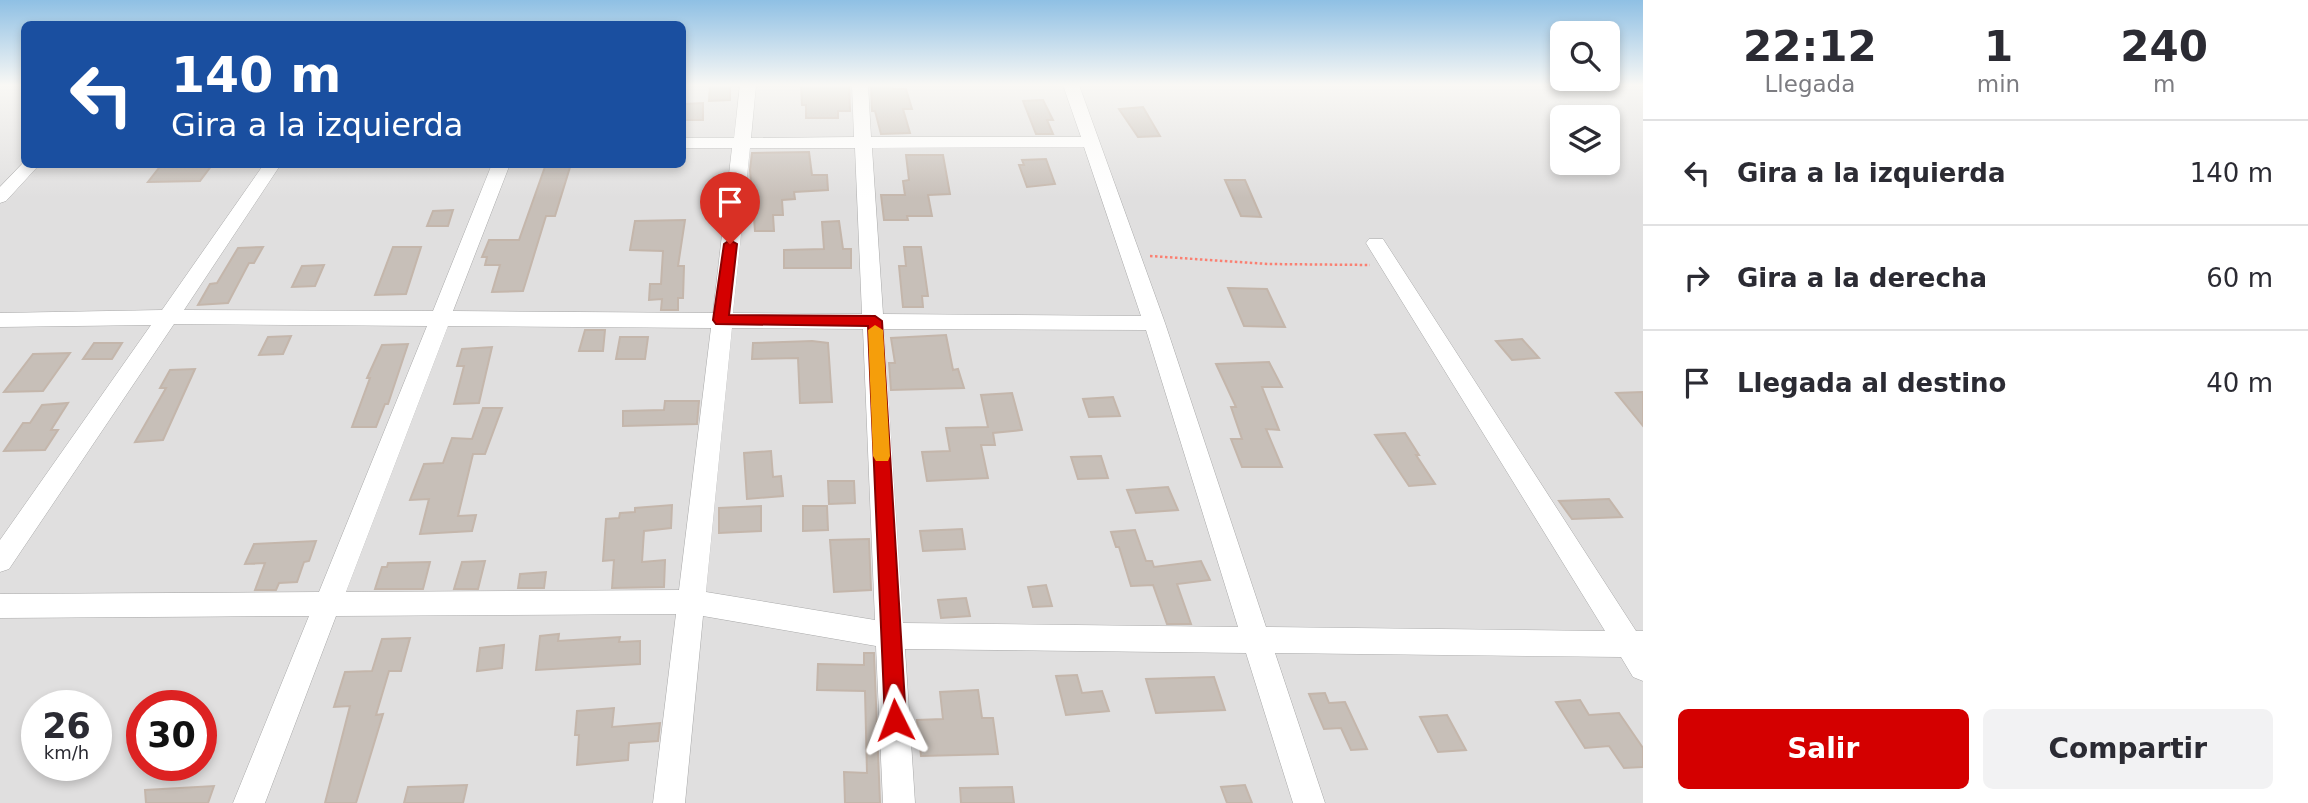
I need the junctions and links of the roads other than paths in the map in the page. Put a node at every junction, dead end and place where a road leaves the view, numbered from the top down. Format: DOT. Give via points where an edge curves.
graph roads {
  1 [pos="745,122"];
  2 [pos="862,122"];
  3 [pos="1084,122"];
  4 [pos="1091,142"];
  5 [pos="686,143"];
  6 [pos="743,143"];
  7 [pos="864,145"];
  8 [pos="28,168"];
  9 [pos="270,168"];
  10 [pos="499,168"];
  11 [pos="0,197"];
  12 [pos="1376,243"];
  13 [pos="169,317"];
  14 [pos="438,318"];
  15 [pos="0,320"];
  16 [pos="721,320"];
  17 [pos="875,321"];
  18 [pos="1154,323"];
  19 [pos="0,561"];
  20 [pos="691,602"];
  21 [pos="326,604"];
  22 [pos="0,606"];
  23 [pos="891,636"];
  24 [pos="1256,639"];
  25 [pos="1638,652"];
  26 [pos="249,803"];
  27 [pos="670,803"];
  28 [pos="899,803"];
  29 [pos="1309,803"];
  1 -- 6 [label="street"];
  2 -- 7 [label="street"];
  3 -- 4 [label="street"];
  4 -- 7 [label="street"];
  4 -- 18 [label="street"];
  5 -- 6 [label="street"];
  6 -- 7 [label="street"];
  6 -- 16 [label="street"];
  7 -- 17 [label="street"];
  8 -- 11 [label="street"];
  9 -- 13 [label="street"];
  10 -- 14 [label="street"];
  12 -- 25 [label="street"];
  13 -- 14 [label="street"];
  13 -- 15 [label="street"];
  13 -- 19 [label="street"];
  14 -- 16 [label="street"];
  14 -- 21 [label="street"];
  16 -- 17 [label="street"];
  16 -- 20 [label="street"];
  17 -- 18 [label="street"];
  17 -- 23 [label="street"];
  18 -- 24 [label="street"];
  20 -- 21 [label="street"];
  20 -- 23 [label="street"];
  20 -- 27 [label="street"];
  21 -- 22 [label="street"];
  21 -- 26 [label="street"];
  23 -- 24 [label="street"];
  23 -- 28 [label="street"];
  24 -- 25 [label="street"];
  24 -- 29 [label="street"];
}
